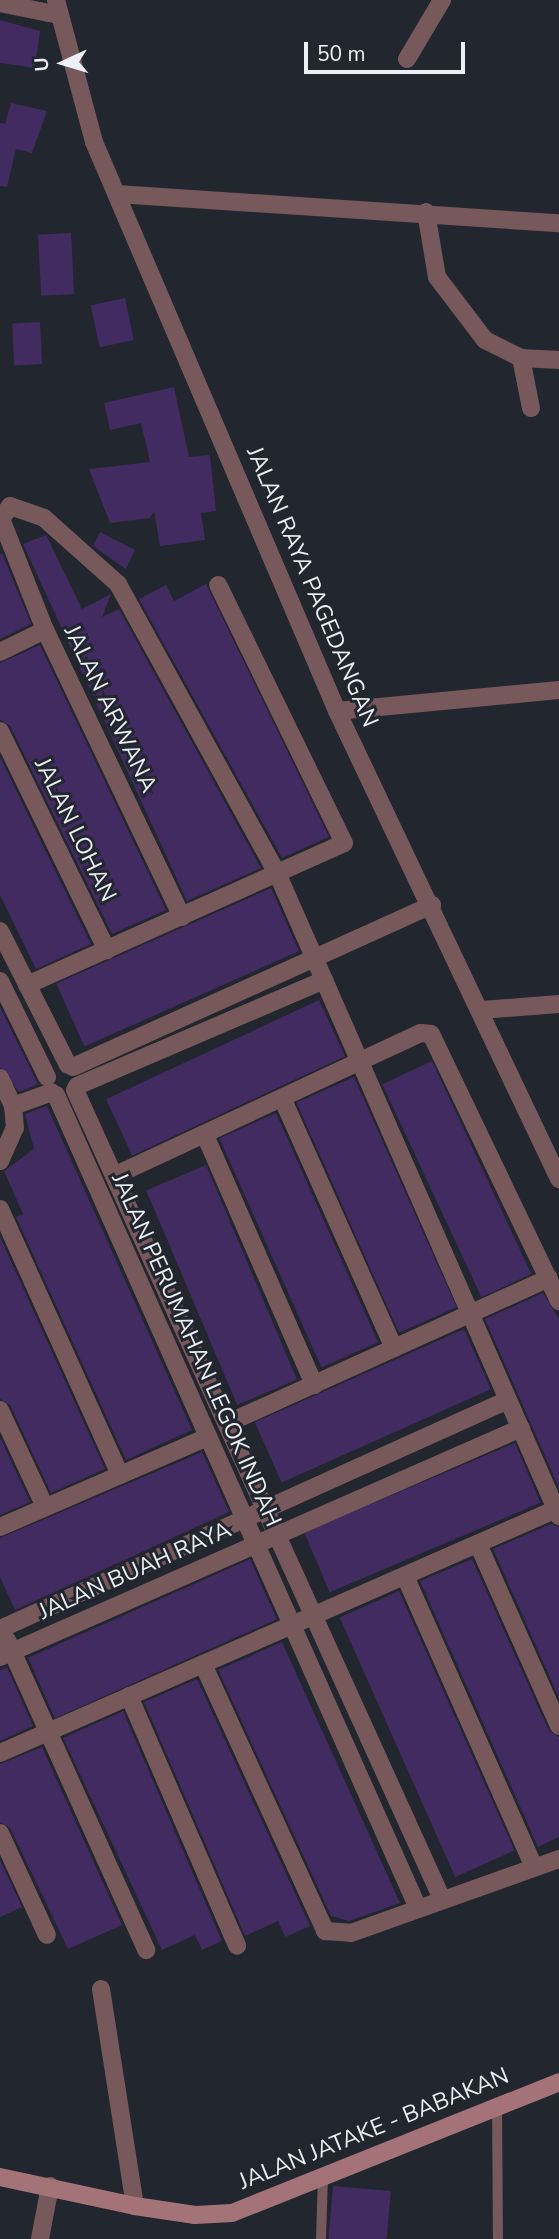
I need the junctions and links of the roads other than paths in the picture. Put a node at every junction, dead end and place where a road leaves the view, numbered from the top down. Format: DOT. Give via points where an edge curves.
graph roads {
  1 [pos="442,0"];
  2 [pos="0,3"];
  3 [pos="57,8"];
  4 [pos="407,59"];
  5 [pos="117,194"];
  6 [pos="426,212"];
  7 [pos="559,223"];
  8 [pos="521,358"];
  9 [pos="559,360"];
  10 [pos="531,408"];
  11 [pos="1,520"];
  12 [pos="218,585"];
  13 [pos="45,630"];
  14 [pos="0,652"];
  15 [pos="559,690"];
  16 [pos="337,710"];
  17 [pos="0,731"];
  18 [pos="278,875"];
  19 [pos="432,905"];
  20 [pos="183,917"];
  21 [pos="0,931"];
  22 [pos="107,950"];
  23 [pos="314,958"];
  24 [pos="324,980"];
  25 [pos="0,981"];
  26 [pos="27,985"];
  27 [pos="559,1004"];
  28 [pos="481,1010"];
  29 [pos="361,1065"];
  30 [pos="70,1066"];
  31 [pos="0,1078"];
  32 [pos="51,1088"];
  33 [pos="76,1088"];
  34 [pos="283,1100"];
  35 [pos="13,1106"];
  36 [pos="205,1135"];
  37 [pos="0,1161"];
  38 [pos="116,1175"];
  39 [pos="559,1179"];
  40 [pos="0,1209"];
  41 [pos="549,1278"];
  42 [pos="559,1301"];
  43 [pos="470,1314"];
  44 [pos="394,1348"];
  45 [pos="314,1385"];
  46 [pos="508,1400"];
  47 [pos="0,1410"];
  48 [pos="228,1423"];
  49 [pos="521,1428"];
  50 [pos="208,1437"];
  51 [pos="120,1475"];
  52 [pos="45,1507"];
  53 [pos="266,1509"];
  54 [pos="558,1511"];
  55 [pos="244,1518"];
  56 [pos="0,1527"];
  57 [pos="278,1535"];
  58 [pos="478,1544"];
  59 [pos="256,1545"];
  60 [pos="405,1576"];
  61 [pos="314,1615"];
  62 [pos="292,1625"];
  63 [pos="1,1627"];
  64 [pos="6,1654"];
  65 [pos="202,1664"];
  66 [pos="129,1696"];
  67 [pos="559,1726"];
  68 [pos="48,1732"];
  69 [pos="0,1753"];
  70 [pos="0,1833"];
  71 [pos="559,1858"];
  72 [pos="534,1867"];
  73 [pos="441,1897"];
  74 [pos="417,1906"];
  75 [pos="47,1935"];
  76 [pos="237,1946"];
  77 [pos="146,1950"];
  78 [pos="101,1989"];
  79 [pos="559,2082"];
  80 [pos="497,2103"];
  81 [pos="0,2177"];
  82 [pos="323,2177"];
  83 [pos="50,2186"];
  84 [pos="135,2206"];
  85 [pos="40,2239"];
  86 [pos="321,2239"];
  87 [pos="498,2239"];
  1 -- 4 [label="street"];
  2 -- 3 [label="street"];
  3 -- 5 [label="street, JALAN RAYA PAGEDANGAN" via="94,142"];
  5 -- 6 [label="street" via="218,205"];
  5 -- 16 [label="street, JALAN RAYA PAGEDANGAN"];
  6 -- 7 [label="street"];
  6 -- 8 [label="street" via="436,277 485,340"];
  8 -- 9 [label="street"];
  8 -- 10 [label="street"];
  11 -- 13 [label="street, JALAN ARWANA"];
  11 -- 18 [label="street" via="10,506 31,510 118,584"];
  12 -- 18 [label="street" via="344,844"];
  13 -- 14 [label="street"];
  13 -- 20 [label="street, JALAN ARWANA"];
  15 -- 16 [label="street"];
  16 -- 19 [label="street, JALAN RAYA PAGEDANGAN"];
  17 -- 22 [label="street, JALAN LOHAN"];
  18 -- 20 [label="street"];
  18 -- 23 [label="street"];
  19 -- 23 [label="street"];
  19 -- 28 [label="street, JALAN RAYA PAGEDANGAN"];
  20 -- 22 [label="street"];
  21 -- 26 [label="street"];
  22 -- 26 [label="street"];
  23 -- 24 [label="street"];
  23 -- 30 [label="street"];
  24 -- 29 [label="street"];
  24 -- 33 [label="street"];
  25 -- 32 [label="street, JALAN PERUMAHAN LEGOK INDAH"];
  26 -- 30 [label="street"];
  27 -- 28 [label="street"];
  28 -- 39 [label="street, JALAN RAYA PAGEDANGAN"];
  29 -- 34 [label="street, JALAN PERUMAHAN LEGOK INDAH"];
  29 -- 41 [label="street, JALAN PERUMAHAN LEGOK INDAH" via="421,1033 431,1034"];
  29 -- 43 [label="street"];
  30 -- 32 [label="street" via="52,1067"];
  30 -- 33 [label="street, JALAN PERUMAHAN LEGOK INDAH"];
  31 -- 35 [label="street"];
  32 -- 33 [label="street"];
  32 -- 35 [label="street"];
  32 -- 50 [label="street, JALAN PERUMAHAN LEGOK INDAH"];
  33 -- 38 [label="street, JALAN PERUMAHAN LEGOK INDAH"];
  34 -- 36 [label="street, JALAN PERUMAHAN LEGOK INDAH"];
  34 -- 44 [label="street"];
  35 -- 37 [label="street" via="15,1128"];
  36 -- 38 [label="street, JALAN PERUMAHAN LEGOK INDAH"];
  36 -- 45 [label="street"];
  38 -- 48 [label="street, JALAN PERUMAHAN LEGOK INDAH"];
  40 -- 51 [label="street"];
  41 -- 42 [label="street, JALAN PERUMAHAN LEGOK INDAH"];
  41 -- 43 [label="street, JALAN PERUMAHAN LEGOK INDAH"];
  43 -- 44 [label="street, JALAN PERUMAHAN LEGOK INDAH"];
  43 -- 46 [label="street"];
  44 -- 45 [label="street, JALAN PERUMAHAN LEGOK INDAH"];
  45 -- 48 [label="street, JALAN PERUMAHAN LEGOK INDAH"];
  46 -- 49 [label="street"];
  46 -- 53 [label="street, JALAN BUAH RAYA"];
  47 -- 52 [label="street"];
  48 -- 53 [label="street, JALAN PERUMAHAN LEGOK INDAH"];
  49 -- 54 [label="street"];
  49 -- 57 [label="street, JALAN BUAH RAYA"];
  50 -- 51 [label="street"];
  50 -- 55 [label="street, JALAN PERUMAHAN LEGOK INDAH"];
  51 -- 52 [label="street"];
  52 -- 56 [label="street"];
  53 -- 55 [label="street, JALAN BUAH RAYA"];
  53 -- 57 [label="street, JALAN PERUMAHAN LEGOK INDAH"];
  54 -- 58 [label="street"];
  55 -- 59 [label="street, JALAN PERUMAHAN LEGOK INDAH"];
  55 -- 63 [label="street, JALAN BUAH RAYA"];
  57 -- 59 [label="street, JALAN BUAH RAYA"];
  57 -- 61 [label="street, JALAN PERUMAHAN LEGOK INDAH"];
  58 -- 60 [label="street"];
  58 -- 67 [label="street"];
  59 -- 62 [label="street, JALAN PERUMAHAN LEGOK INDAH"];
  59 -- 64 [label="street, JALAN BUAH RAYA"];
  60 -- 61 [label="street"];
  60 -- 72 [label="street"];
  61 -- 62 [label="street"];
  61 -- 73 [label="street, JALAN PERUMAHAN LEGOK INDAH"];
  62 -- 65 [label="street"];
  62 -- 74 [label="street, JALAN PERUMAHAN LEGOK INDAH"];
  63 -- 64 [label="street"];
  64 -- 68 [label="street"];
  65 -- 66 [label="street"];
  65 -- 74 [label="street" via="324,1931 351,1933"];
  66 -- 68 [label="street"];
  66 -- 76 [label="street"];
  68 -- 69 [label="street"];
  68 -- 77 [label="street"];
  70 -- 75 [label="street"];
  71 -- 72 [label="street"];
  72 -- 73 [label="street"];
  73 -- 74 [label="street"];
  78 -- 84 [label="street"];
  79 -- 80 [label="main road, JALAN JATAKE - BABAKAN"];
  80 -- 82 [label="main road, JALAN JATAKE - BABAKAN"];
  80 -- 87 [label="lane"];
  81 -- 83 [label="main road, JALAN JATAKE - BABAKAN"];
  82 -- 84 [label="main road, JALAN JATAKE - BABAKAN" via="232,2213 195,2215"];
  82 -- 86 [label="lane"];
  83 -- 84 [label="main road, JALAN JATAKE - BABAKAN"];
  83 -- 85 [label="street"];
}
